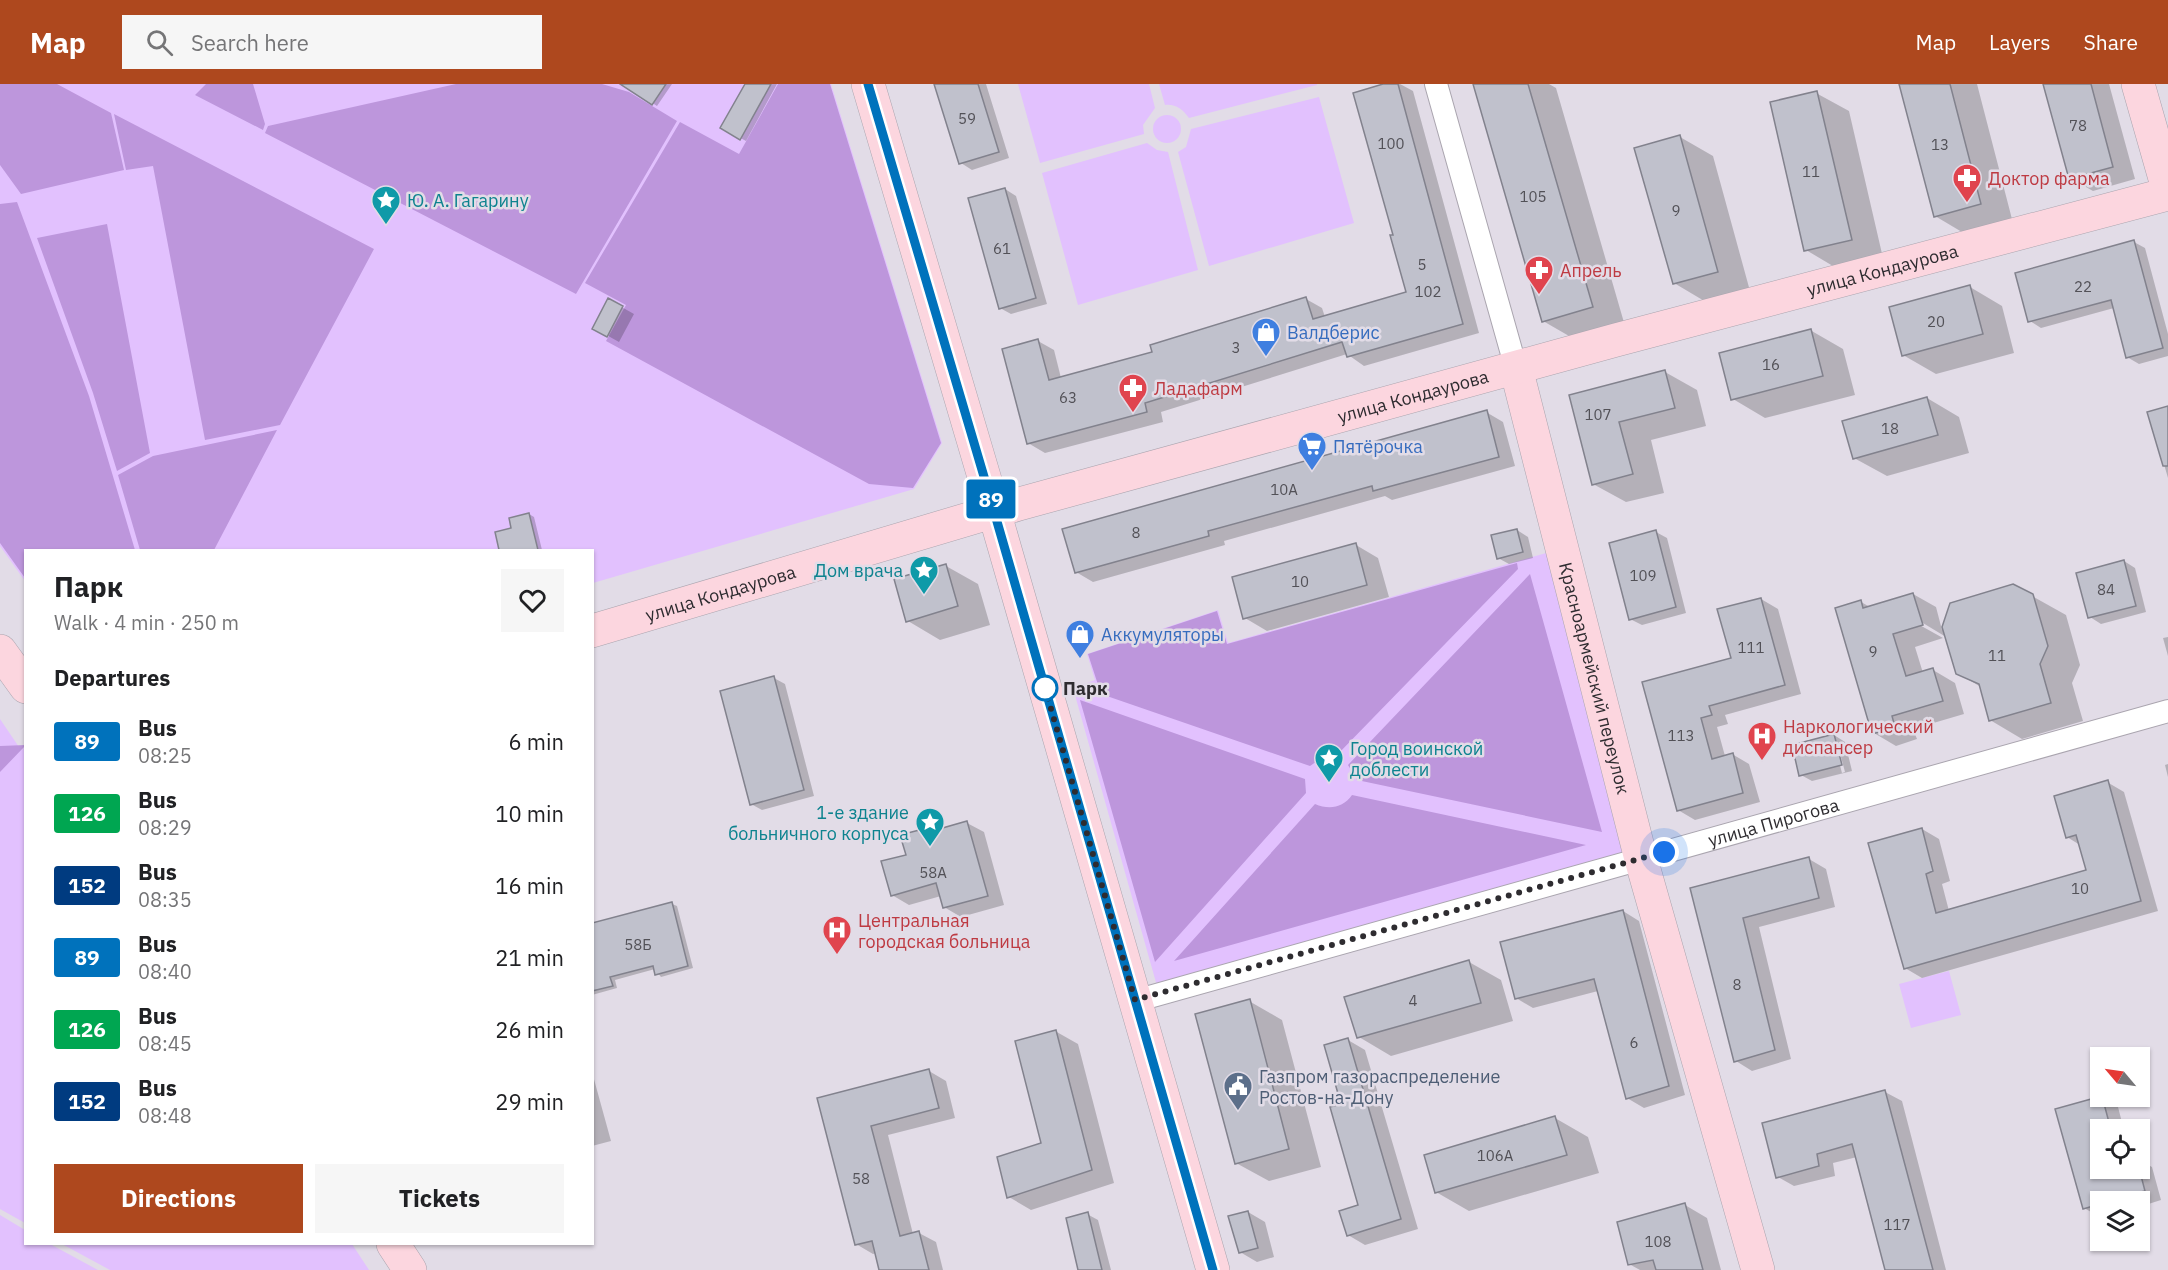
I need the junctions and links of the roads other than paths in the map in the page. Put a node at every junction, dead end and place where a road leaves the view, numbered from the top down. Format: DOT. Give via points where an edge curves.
graph roads {
  1 [pos="868,84"];
  2 [pos="1436,84"];
  3 [pos="2138,84"];
  4 [pos="2168,191"];
  5 [pos="1516,368"];
  6 [pos="994,512"];
  7 [pos="594,630"];
  8 [pos="0,651"];
  9 [pos="24,684"];
  10 [pos="2168,711"];
  11 [pos="1641,859"];
  12 [pos="1135,1000"];
  13 [pos="394,1245"];
  14 [pos="410,1270"];
  15 [pos="1213,1270"];
  16 [pos="1758,1270"];
  1 -- 6 [label="street"];
  2 -- 5 [label="street, Красноармейский переулок"];
  3 -- 4 [label="street"];
  4 -- 5 [label="street, улица Кондаурова"];
  5 -- 6 [label="street, улица Кондаурова"];
  5 -- 11 [label="street, Красноармейский переулок"];
  6 -- 7 [label="street, улица Кондаурова"];
  6 -- 12 [label="street"];
  8 -- 9 [label="street"];
  10 -- 11 [label="street, улица Пирогова"];
  11 -- 12 [label="street, улица Пирогова"];
  11 -- 16 [label="street, Красноармейский переулок"];
  12 -- 15 [label="street"];
  13 -- 14 [label="street"];
}
